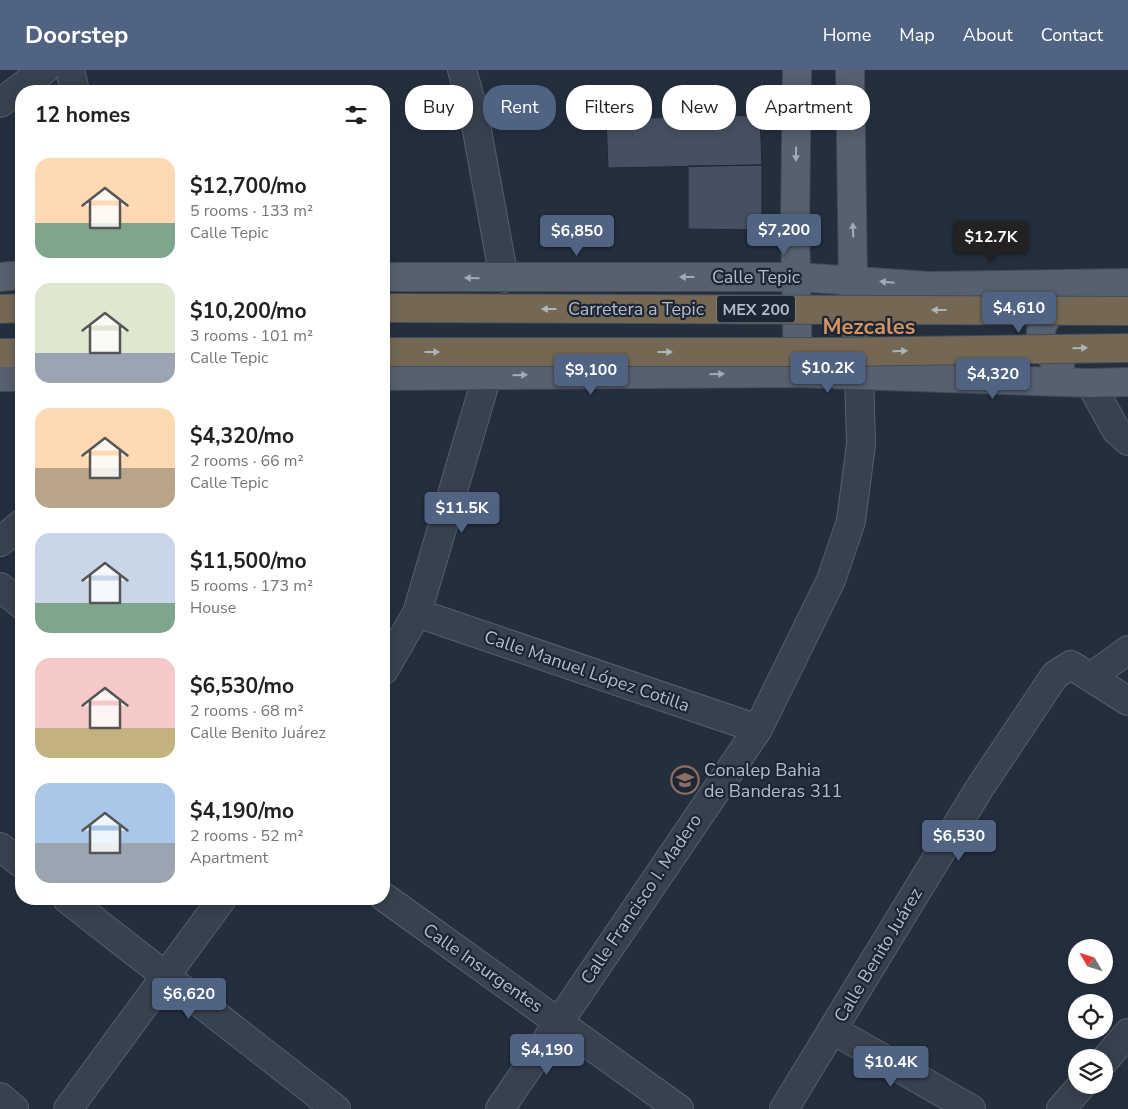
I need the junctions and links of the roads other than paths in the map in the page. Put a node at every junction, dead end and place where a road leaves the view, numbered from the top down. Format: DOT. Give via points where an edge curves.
graph roads {
  1 [pos="44,70"];
  2 [pos="70,70"];
  3 [pos="462,70"];
  4 [pos="797,70"];
  5 [pos="850,70"];
  6 [pos="24,85"];
  7 [pos="74,85"];
  8 [pos="15,92"];
  9 [pos="0,103"];
  10 [pos="15,276"];
  11 [pos="0,277"];
  12 [pos="390,277"];
  13 [pos="797,277"];
  14 [pos="504,278"];
  15 [pos="853,279"];
  16 [pos="1089,283"];
  17 [pos="1128,283"];
  18 [pos="15,308"];
  19 [pos="390,308"];
  20 [pos="0,309"];
  21 [pos="1128,311"];
  22 [pos="1128,348"];
  23 [pos="390,352"];
  24 [pos="0,353"];
  25 [pos="15,353"];
  26 [pos="798,373"];
  27 [pos="859,374"];
  28 [pos="390,376"];
  29 [pos="487,376"];
  30 [pos="0,377"];
  31 [pos="15,377"];
  32 [pos="1128,382"];
  33 [pos="1090,383"];
  34 [pos="1128,441"];
  35 [pos="15,529"];
  36 [pos="0,542"];
  37 [pos="0,587"];
  38 [pos="15,599"];
  39 [pos="417,613"];
  40 [pos="1128,650"];
  41 [pos="390,660"];
  42 [pos="1091,677"];
  43 [pos="1128,701"];
  44 [pos="758,729"];
  45 [pos="0,847"];
  46 [pos="15,859"];
  47 [pos="390,901"];
  48 [pos="75,905"];
  49 [pos="218,905"];
  50 [pos="168,976"];
  51 [pos="558,1021"];
  52 [pos="833,1030"];
  53 [pos="1128,1033"];
  54 [pos="1113,1050"];
  55 [pos="1074,1094"];
  56 [pos="0,1097"];
  57 [pos="14,1109"];
  58 [pos="68,1109"];
  59 [pos="336,1109"];
  60 [pos="500,1109"];
  61 [pos="680,1109"];
  62 [pos="784,1109"];
  63 [pos="971,1109"];
  64 [pos="1061,1109"];
  1 -- 6 [label="street"];
  2 -- 7 [label="street"];
  3 -- 14 [label="street" via="473,109"];
  4 -- 13 [label="main road, one-way"];
  15 -- 5 [label="main road, one-way"];
  8 -- 9 [label="street"];
  10 -- 11 [label="main road"];
  14 -- 12 [label="main road, Calle Tepic, one-way"];
  13 -- 14 [label="main road, Calle Tepic, one-way"];
  13 -- 15 [label="main road, Calle Tepic"];
  13 -- 26 [label="main road"];
  16 -- 15 [label="main road, Calle Tepic, one-way" via="929,286"];
  15 -- 27 [label="main road"];
  16 -- 17 [label="main road, Calle Tepic"];
  16 -- 33 [label="main road" via="1065,297 1045,318 1040,333 1045,352"];
  18 -- 20 [label="highway"];
  21 -- 19 [label="highway, Carretera a Tepic / MEX 200, one-way, bridge"];
  23 -- 22 [label="highway, one-way, bridge"];
  24 -- 25 [label="highway"];
  26 -- 27 [label="main road"];
  29 -- 26 [label="main road, one-way"];
  27 -- 33 [label="main road"];
  27 -- 44 [label="street, Calle Francisco I. Madero" via="861,444 851,521 831,580"];
  28 -- 29 [label="main road"];
  29 -- 39 [label="street"];
  30 -- 31 [label="main road"];
  32 -- 33 [label="main road"];
  33 -- 34 [label="street" via="1116,430"];
  35 -- 36 [label="street"];
  37 -- 38 [label="street"];
  39 -- 41 [label="street"];
  39 -- 44 [label="street, Calle Manuel López Cotilla"];
  40 -- 42 [label="street"];
  42 -- 43 [label="street"];
  42 -- 52 [label="street, Calle Benito Juárez" via="1071,665 1055,675 979,789"];
  44 -- 51 [label="street, Calle Francisco I. Madero"];
  45 -- 46 [label="street"];
  47 -- 51 [label="street, Calle Insurgentes"];
  48 -- 50 [label="street"];
  49 -- 50 [label="street"];
  50 -- 58 [label="street"];
  50 -- 59 [label="street"];
  51 -- 60 [label="street, Calle Francisco I. Madero"];
  51 -- 61 [label="street, Calle Insurgentes"];
  52 -- 62 [label="street, Calle Benito Juárez"];
  52 -- 63 [label="street"];
  53 -- 54 [label="street"];
  55 -- 64 [label="street"];
  56 -- 57 [label="street"];
}
